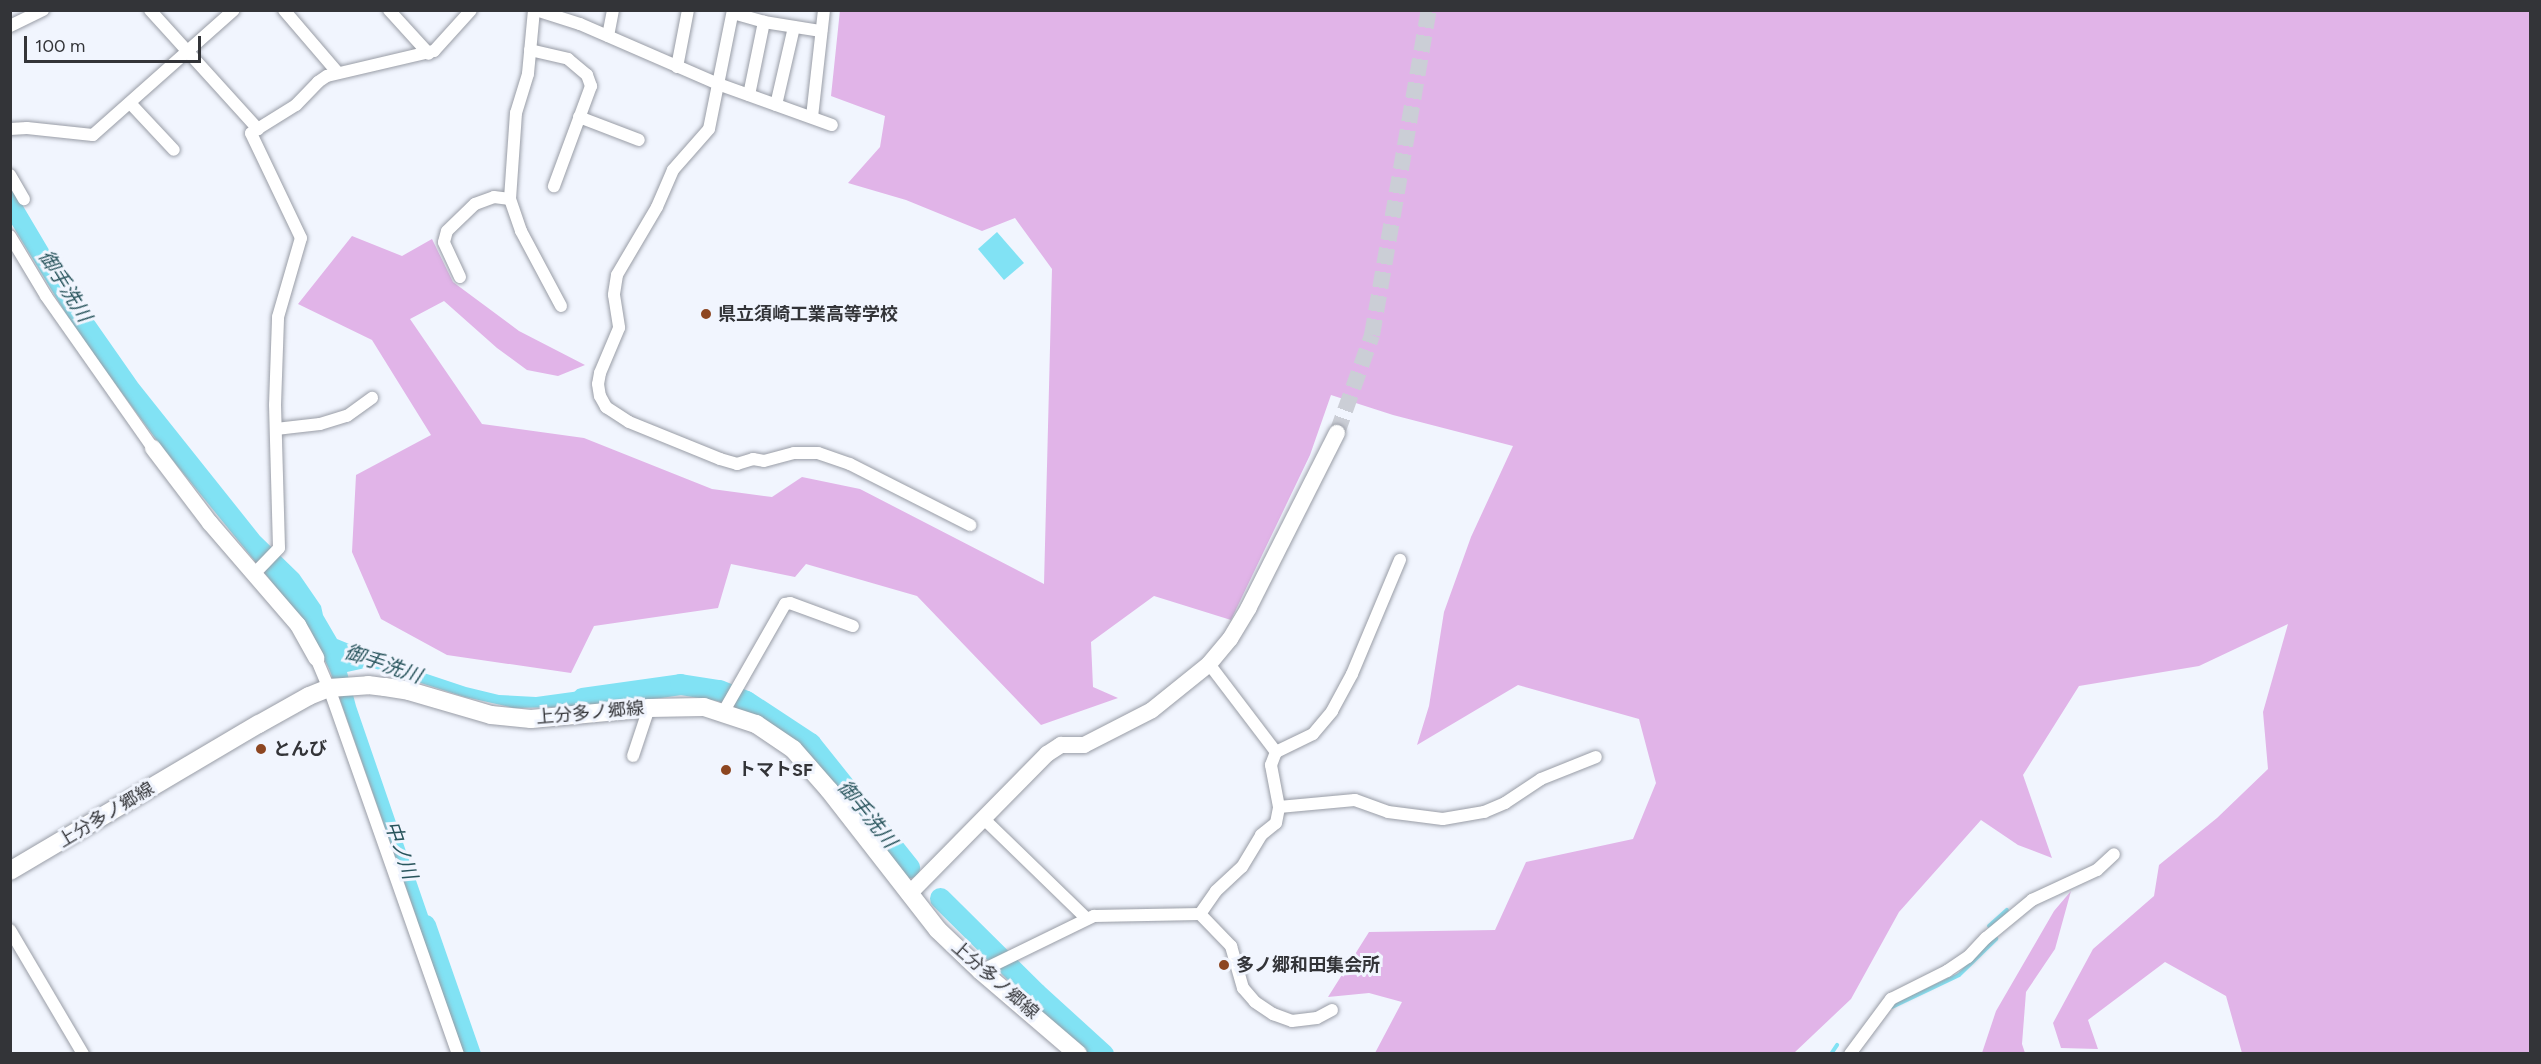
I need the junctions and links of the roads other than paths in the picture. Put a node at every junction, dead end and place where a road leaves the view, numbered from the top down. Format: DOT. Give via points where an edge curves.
graph roads {
  1 [pos="43,10"];
  2 [pos="150,10"];
  3 [pos="234,10"];
  4 [pos="284,10"];
  5 [pos="388,10"];
  6 [pos="471,10"];
  7 [pos="535,10"];
  8 [pos="613,10"];
  9 [pos="688,10"];
  10 [pos="824,10"];
  11 [pos="733,12"];
  12 [pos="764,22"];
  13 [pos="10,26"];
  14 [pos="794,27"];
  15 [pos="821,31"];
  16 [pos="608,36"];
  17 [pos="530,50"];
  18 [pos="188,51"];
  19 [pos="429,54"];
  20 [pos="677,67"];
  21 [pos="338,73"];
  22 [pos="718,84"];
  23 [pos="749,95"];
  24 [pos="130,104"];
  25 [pos="776,105"];
  26 [pos="579,117"];
  27 [pos="812,117"];
  28 [pos="832,124"];
  29 [pos="10,129"];
  30 [pos="258,129"];
  31 [pos="639,140"];
  32 [pos="174,150"];
  33 [pos="10,175"];
  34 [pos="554,186"];
  35 [pos="24,199"];
  36 [pos="510,199"];
  37 [pos="10,236"];
  38 [pos="460,277"];
  39 [pos="561,306"];
  40 [pos="372,398"];
  41 [pos="276,429"];
  42 [pos="1337,433"];
  43 [pos="153,448"];
  44 [pos="970,525"];
  45 [pos="1400,560"];
  46 [pos="256,570"];
  47 [pos="853,626"];
  48 [pos="316,658"];
  49 [pos="1209,663"];
  50 [pos="333,688"];
  51 [pos="727,707"];
  52 [pos="649,708"];
  53 [pos="1276,752"];
  54 [pos="633,756"];
  55 [pos="1596,757"];
  56 [pos="1279,807"];
  57 [pos="985,820"];
  58 [pos="2114,854"];
  59 [pos="10,871"];
  60 [pos="909,894"];
  61 [pos="1200,914"];
  62 [pos="1087,920"];
  63 [pos="10,930"];
  64 [pos="987,968"];
  65 [pos="1332,1010"];
  66 [pos="83,1053"];
  67 [pos="458,1053"];
  68 [pos="1078,1053"];
  69 [pos="1850,1053"];
  1 -- 13 [label="street"];
  2 -- 18 [label="street"];
  3 -- 18 [label="street"];
  4 -- 21 [label="street"];
  5 -- 19 [label="street"];
  6 -- 19 [label="street" via="439,48"];
  7 -- 16 [label="street"];
  7 -- 17 [label="street"];
  8 -- 16 [label="street"];
  9 -- 20 [label="street"];
  10 -- 15 [label="street"];
  11 -- 12 [label="street"];
  11 -- 22 [label="street"];
  12 -- 14 [label="street"];
  12 -- 23 [label="street"];
  14 -- 15 [label="street"];
  14 -- 25 [label="street"];
  15 -- 27 [label="street"];
  16 -- 20 [label="street"];
  17 -- 26 [label="street" via="568,59 587,75 591,86"];
  17 -- 36 [label="street" via="528,74 516,113"];
  18 -- 24 [label="street"];
  18 -- 30 [label="street"];
  19 -- 21 [label="street"];
  20 -- 22 [label="street"];
  21 -- 30 [label="street" via="318,82 296,105"];
  22 -- 23 [label="street"];
  22 -- 44 [label="street" via="709,129 673,170 657,207 617,275 614,295 619,328 598,384 606,407 629,422 737,464 795,453 818,453 850,464"];
  23 -- 25 [label="street"];
  24 -- 29 [label="street" via="93,135"];
  24 -- 32 [label="street"];
  25 -- 27 [label="street"];
  26 -- 31 [label="street"];
  26 -- 34 [label="street"];
  27 -- 28 [label="street"];
  30 -- 41 [label="street" via="251,133 301,238 279,309"];
  33 -- 35 [label="street"];
  36 -- 38 [label="street" via="494,197 475,204 447,231 444,242"];
  36 -- 39 [label="street" via="518,223"];
  37 -- 43 [label="street" via="46,296"];
  40 -- 41 [label="street" via="347,416 320,424"];
  41 -- 46 [label="street" via="279,548"];
  42 -- 49 [label="street" via="1249,607 1230,639"];
  43 -- 46 [label="street"];
  45 -- 53 [label="street" via="1352,674 1332,711 1313,734"];
  46 -- 48 [label="street"];
  47 -- 51 [label="street" via="785,604"];
  48 -- 50 [label="street"];
  49 -- 53 [label="street"];
  49 -- 57 [label="street" via="1152,710 1084,744 1056,748"];
  50 -- 52 [label="main road, 上分多ノ郷線" via="409,691 491,715 517,718"];
  50 -- 59 [label="main road, 上分多ノ郷線" via="309,696 259,724"];
  50 -- 67 [label="street"];
  51 -- 52 [label="main road, 上分多ノ郷線"];
  51 -- 60 [label="main road, 上分多ノ郷線" via="771,732 807,762"];
  52 -- 54 [label="street"];
  53 -- 56 [label="street" via="1271,765"];
  55 -- 56 [label="street" via="1540,779 1484,812 1443,819 1378,810 1355,800"];
  56 -- 61 [label="street" via="1276,823 1261,835 1242,867 1216,891"];
  57 -- 60 [label="street"];
  57 -- 62 [label="street"];
  58 -- 69 [label="street" via="2097,870 2032,900 1968,957 1891,999"];
  60 -- 64 [label="main road, 上分多ノ郷線" via="938,930"];
  61 -- 62 [label="street" via="1100,915"];
  61 -- 65 [label="street" via="1232,946 1243,988 1255,1002 1292,1021 1317,1018"];
  62 -- 64 [label="street"];
  63 -- 66 [label="street"];
  64 -- 68 [label="main road, 上分多ノ郷線"];
}
